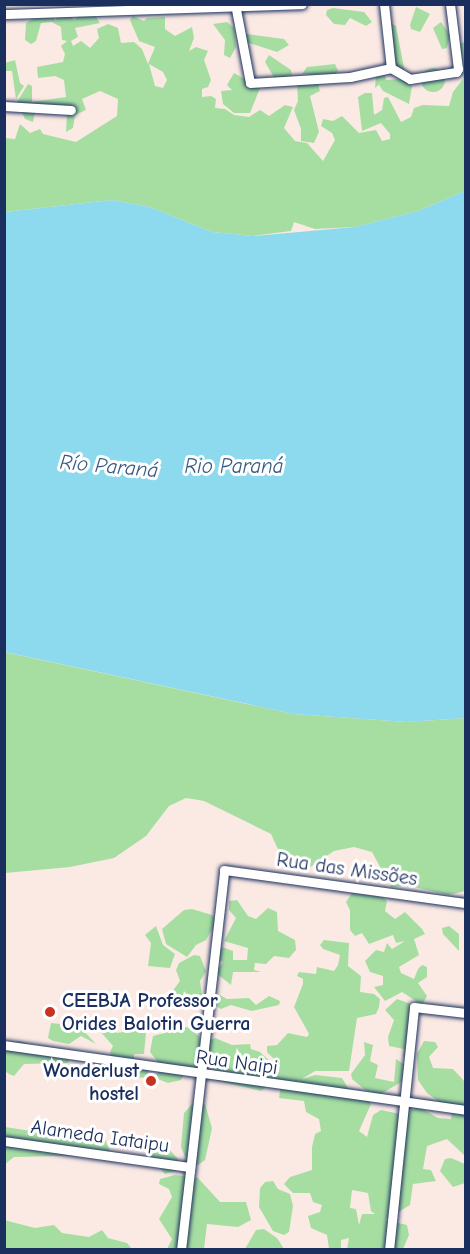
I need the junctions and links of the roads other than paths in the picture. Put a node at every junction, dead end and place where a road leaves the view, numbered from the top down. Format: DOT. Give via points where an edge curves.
graph roads {
  1 [pos="302,4"];
  2 [pos="384,4"];
  3 [pos="450,4"];
  4 [pos="236,6"];
  5 [pos="99,8"];
  6 [pos="4,14"];
  7 [pos="391,68"];
  8 [pos="4,106"];
  9 [pos="71,110"];
  10 [pos="465,903"];
  11 [pos="465,1013"];
  12 [pos="4,1045"];
  13 [pos="200,1075"];
  14 [pos="404,1103"];
  15 [pos="465,1110"];
  16 [pos="4,1141"];
  17 [pos="190,1167"];
  18 [pos="181,1250"];
  19 [pos="389,1250"];
  1 -- 4 [label="street"];
  2 -- 7 [label="street"];
  3 -- 7 [label="street" via="459,63 456,72 410,79"];
  4 -- 5 [label="street"];
  4 -- 7 [label="street" via="250,83 350,77"];
  5 -- 6 [label="street"];
  8 -- 9 [label="street"];
  10 -- 13 [label="street, Rua das Missões" via="224,870"];
  11 -- 14 [label="street" via="414,1007"];
  12 -- 13 [label="street, Rua Naipi"];
  13 -- 14 [label="street, Rua Naipi"];
  13 -- 17 [label="street"];
  14 -- 15 [label="street, Rua Naipi"];
  14 -- 19 [label="street"];
  16 -- 17 [label="street, Alameda Iataipu"];
  17 -- 18 [label="street"];
}
